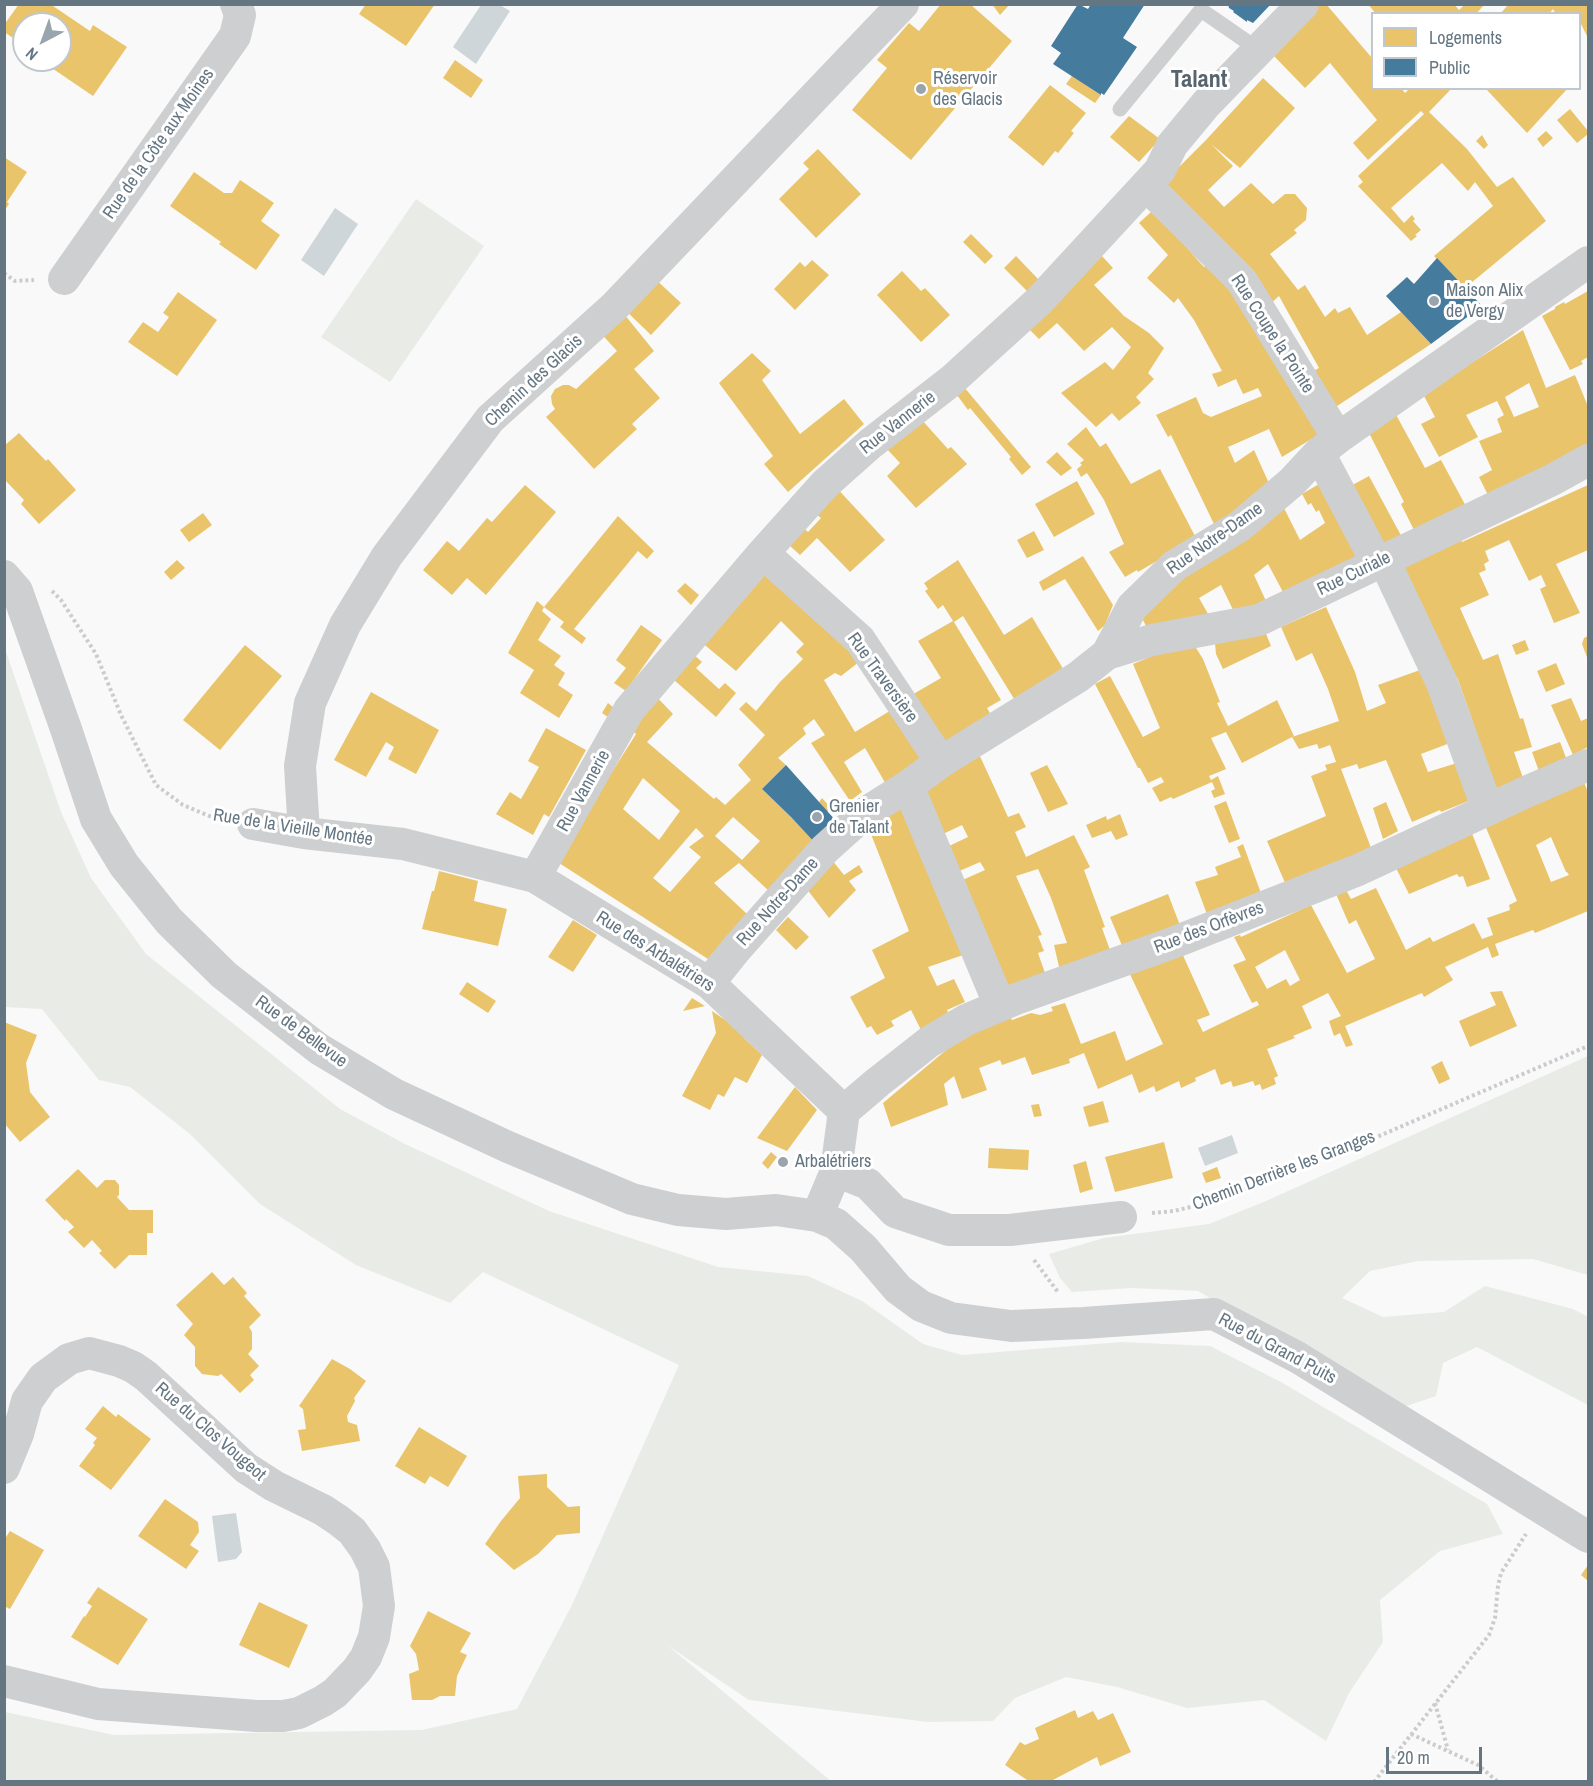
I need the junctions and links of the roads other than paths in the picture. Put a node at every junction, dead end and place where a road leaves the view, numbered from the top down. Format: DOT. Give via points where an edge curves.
graph roads {
  1 [pos="236,4"];
  2 [pos="903,4"];
  3 [pos="1303,4"];
  4 [pos="1260,50"];
  5 [pos="1120,109"];
  6 [pos="1146,185"];
  7 [pos="1588,262"];
  8 [pos="64,279"];
  9 [pos="1329,445"];
  10 [pos="1588,460"];
  11 [pos="762,553"];
  12 [pos="1380,561"];
  13 [pos="4,576"];
  14 [pos="1107,654"];
  15 [pos="941,762"];
  16 [pos="1588,765"];
  17 [pos="908,786"];
  18 [pos="1488,810"];
  19 [pos="253,824"];
  20 [pos="304,833"];
  21 [pos="535,877"];
  22 [pos="709,983"];
  23 [pos="1000,1006"];
  24 [pos="844,1111"];
  25 [pos="836,1171"];
  26 [pos="817,1216"];
  27 [pos="1121,1217"];
  28 [pos="4,1468"];
  29 [pos="1588,1537"];
  30 [pos="4,1681"];
  1 -- 8 [label="street, Rue de la Côte aux Moines" via="240,15 235,36"];
  2 -- 20 [label="street, Chemin des Glacis" via="615,306 490,419 387,556 345,625 310,703 300,766"];
  3 -- 4 [label="street, Rue Vannerie"];
  4 -- 5 [label="lane" via="1201,10"];
  4 -- 6 [label="street, Rue Vannerie" via="1199,112"];
  6 -- 9 [label="street, Rue Coupe la Pointe" via="1242,281"];
  6 -- 11 [label="street, Rue Vannerie" via="1039,301 951,381 825,484"];
  7 -- 9 [label="street, Rue Notre-Dame"];
  9 -- 12 [label="street, Rue Coupe la Pointe"];
  9 -- 14 [label="street, Rue Notre-Dame" via="1240,526 1174,566 1132,607"];
  10 -- 12 [label="street, Rue Curiale"];
  11 -- 15 [label="street, Rue Traversière" via="860,640"];
  11 -- 21 [label="street, Rue Vannerie" via="629,710"];
  12 -- 14 [label="street, Rue Curiale" via="1259,620 1152,640"];
  12 -- 18 [label="street, Rue Coupe la Pointe" via="1442,683"];
  13 -- 26 [label="street, Rue de Bellevue" via="17,591 96,819 124,865 170,921 224,975 319,1048 394,1095 632,1199 678,1210 726,1215 776,1210"];
  14 -- 15 [label="street, Rue Notre-Dame" via="1078,677"];
  15 -- 17 [label="street, Rue Notre-Dame"];
  16 -- 18 [label="street, Rue des Orfèvres"];
  17 -- 22 [label="street, Rue Notre-Dame" via="865,813 825,849"];
  17 -- 23 [label="street"];
  18 -- 23 [label="street, Rue des Orfèvres" via="1358,870"];
  19 -- 20 [label="street, Rue de la Vieille Montée"];
  20 -- 21 [label="street, Rue de la Vieille Montée" via="403,844"];
  21 -- 22 [label="street, Rue des Arbalétriers"];
  22 -- 24 [label="street, Rue des Arbalétriers"];
  23 -- 24 [label="street, Rue des Orfèvres" via="928,1042"];
  24 -- 25 [label="street"];
  25 -- 26 [label="street"];
  25 -- 27 [label="street" via="868,1184 895,1212 949,1230 1010,1230"];
  26 -- 29 [label="street, Rue du Grand Puits" via="836,1224 863,1248 898,1289 921,1306 951,1318 1011,1326 1214,1314 1297,1357"];
  28 -- 30 [label="street, Rue du Clos Vougeot" via="27,1401 43,1378 69,1359 89,1353 119,1361 146,1376 246,1468 323,1510 352,1532 374,1567 379,1606 374,1637 357,1670 329,1697 299,1713 257,1716 98,1704"];
}
